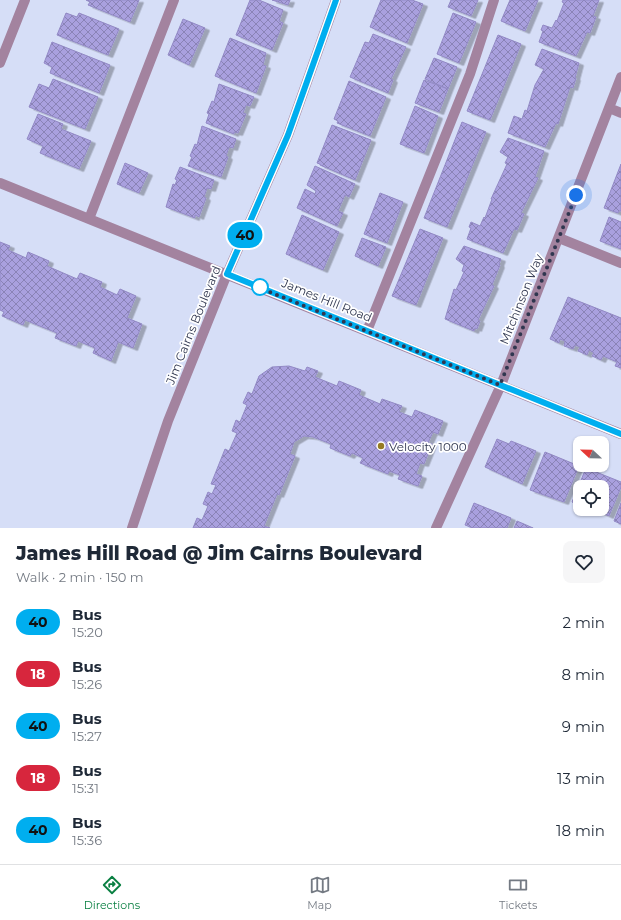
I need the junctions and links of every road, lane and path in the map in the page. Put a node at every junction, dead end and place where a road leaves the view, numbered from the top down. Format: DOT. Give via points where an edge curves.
graph roads {
  1 [pos="25,0"];
  2 [pos="174,0"];
  3 [pos="336,0"];
  4 [pos="494,0"];
  5 [pos="0,63"];
  6 [pos="621,77"];
  7 [pos="609,108"];
  8 [pos="621,113"];
  9 [pos="0,183"];
  10 [pos="89,219"];
  11 [pos="559,238"];
  12 [pos="621,263"];
  13 [pos="227,274"];
  14 [pos="367,331"];
  15 [pos="500,385"];
  16 [pos="621,434"];
  17 [pos="437,527"];
  18 [pos="132,528"];
  1 -- 5 [label="street"];
  2 -- 10 [label="street"];
  3 -- 13 [label="street, Jim Cairns Boulevard" via="288,135"];
  4 -- 14 [label="street" via="470,74"];
  6 -- 7 [label="street, Mitchinson Way"];
  7 -- 8 [label="street"];
  7 -- 11 [label="street, Mitchinson Way"];
  9 -- 10 [label="street, James Hill Road"];
  10 -- 13 [label="street, James Hill Road"];
  11 -- 12 [label="street"];
  11 -- 15 [label="street, Mitchinson Way"];
  13 -- 14 [label="street, James Hill Road"];
  13 -- 18 [label="street, Jim Cairns Boulevard" via="168,421"];
  14 -- 15 [label="street, James Hill Road"];
  15 -- 16 [label="street, James Hill Road"];
  15 -- 17 [label="street, Mitchinson Way"];
}
